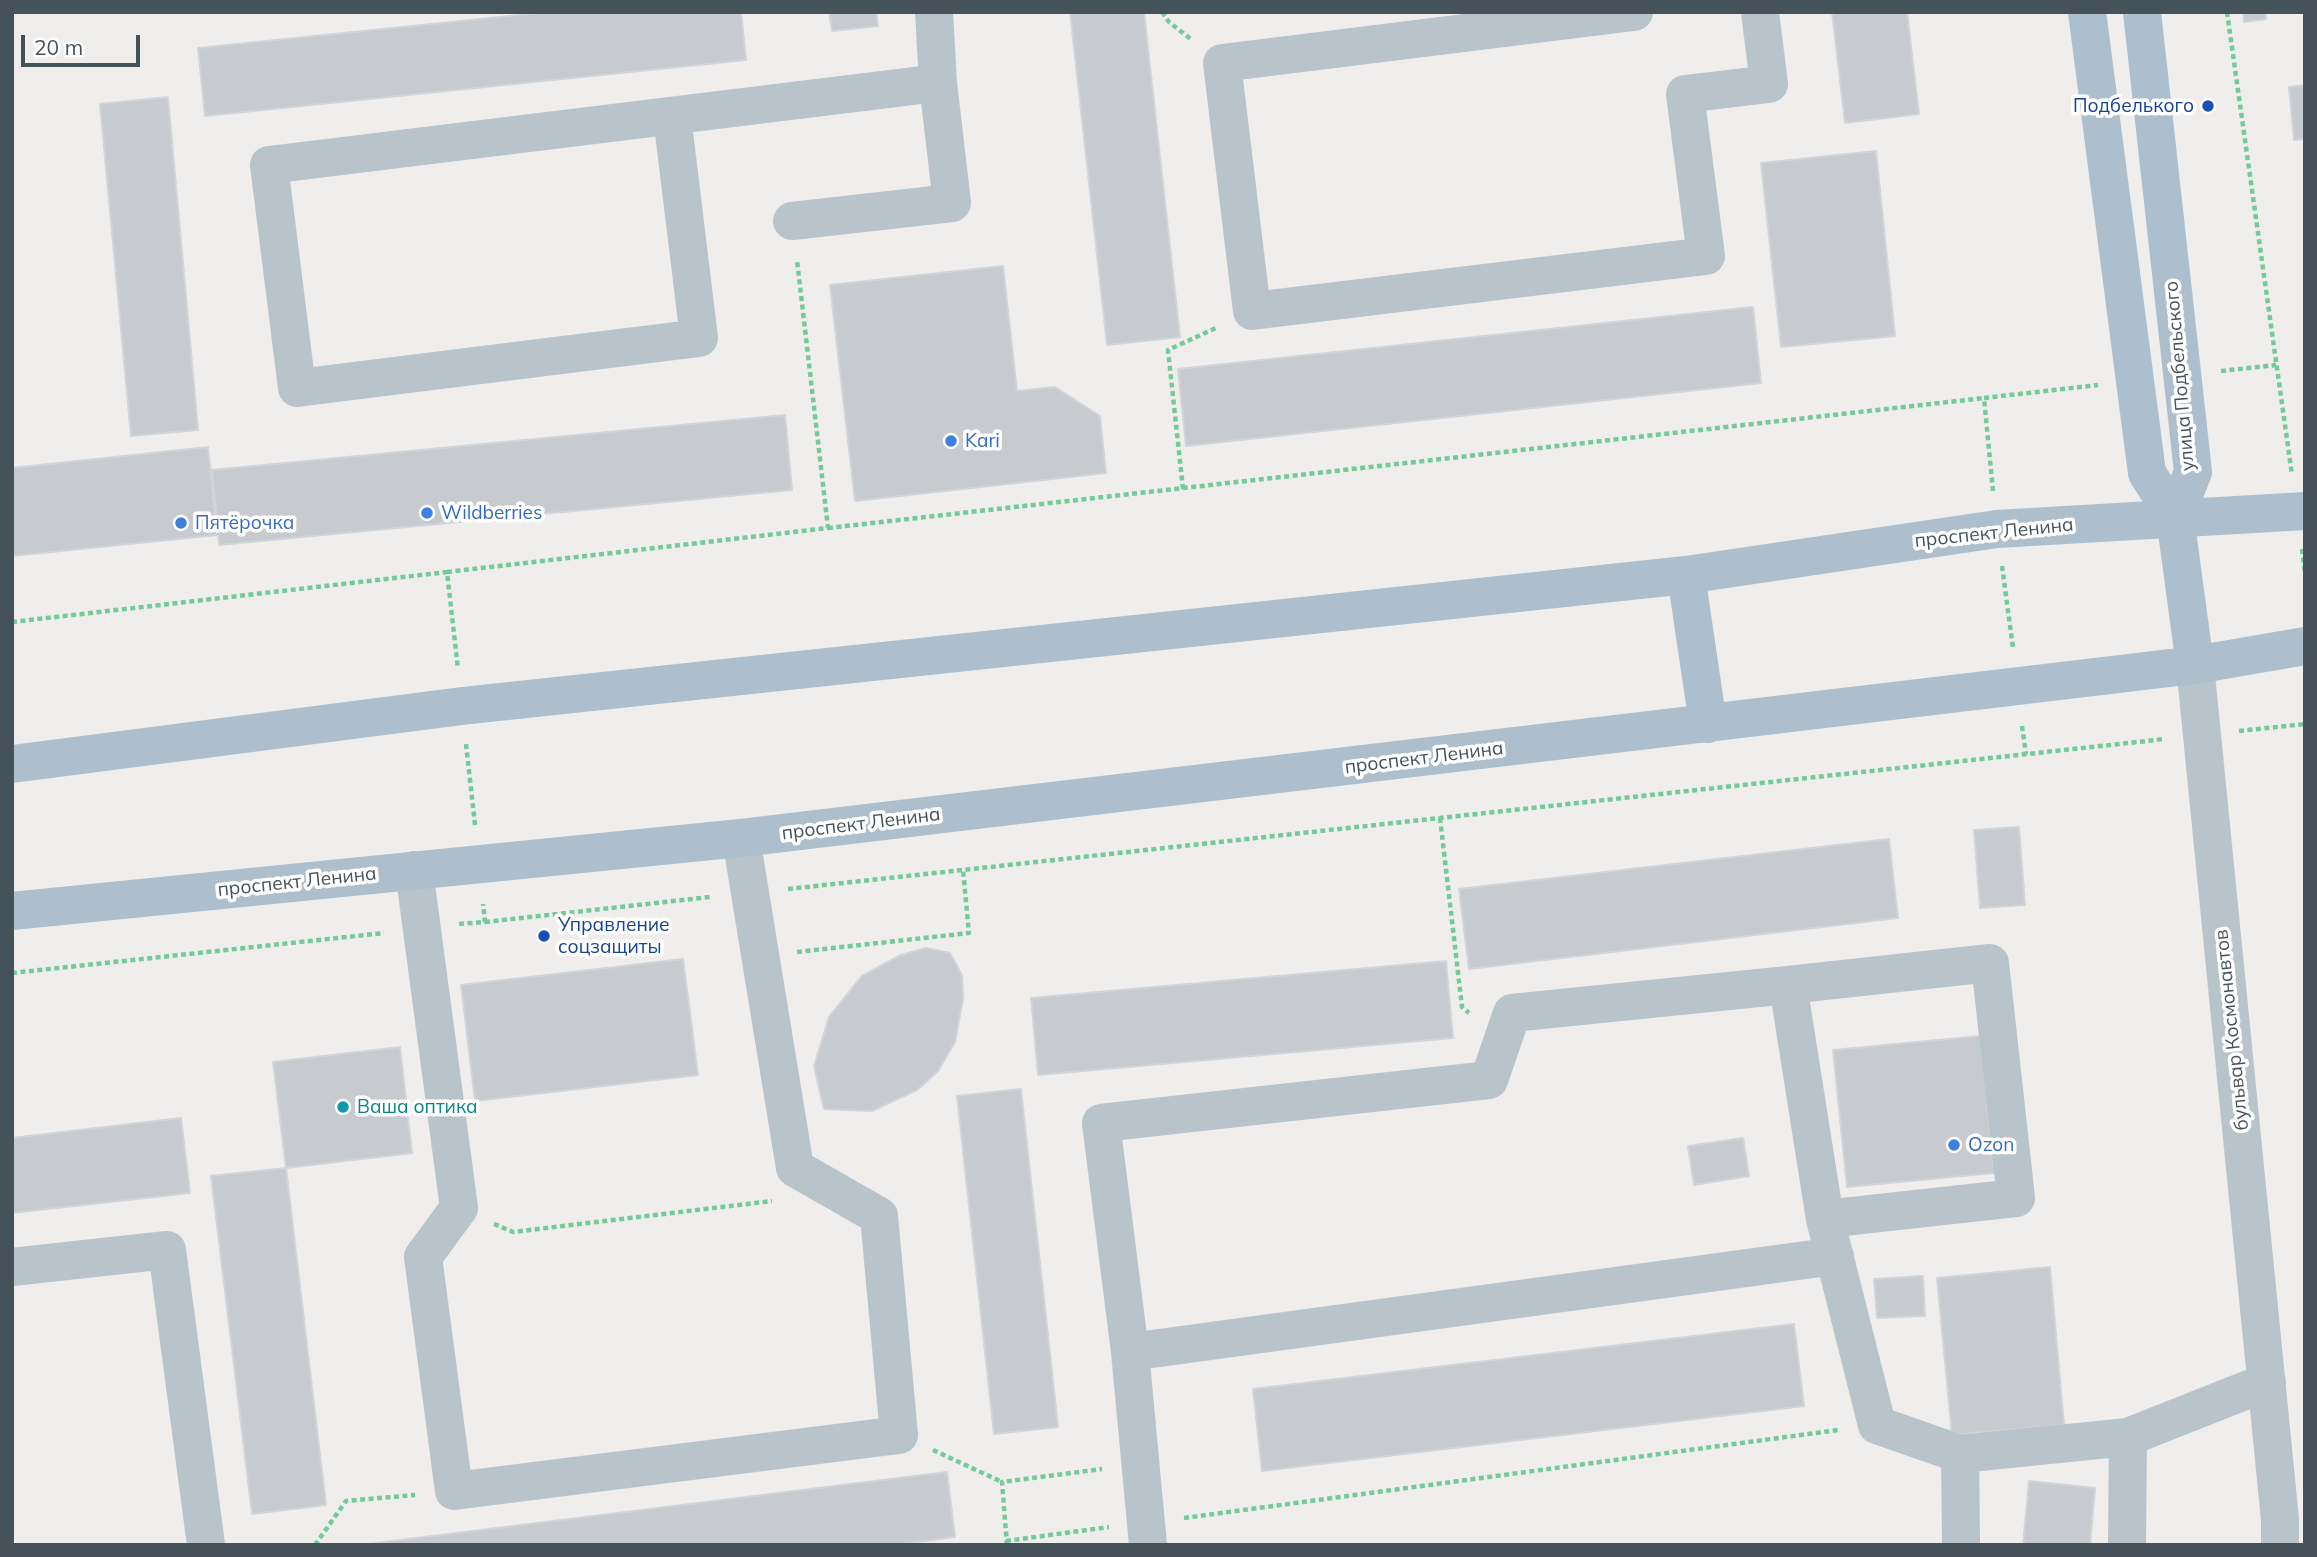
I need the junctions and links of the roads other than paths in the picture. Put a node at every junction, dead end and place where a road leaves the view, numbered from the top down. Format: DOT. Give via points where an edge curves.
graph roads {
  1 [pos="934,12"];
  2 [pos="1634,12"];
  3 [pos="1760,12"];
  4 [pos="2087,12"];
  5 [pos="2142,12"];
  6 [pos="938,83"];
  7 [pos="672,116"];
  8 [pos="792,221"];
  9 [pos="2305,511"];
  10 [pos="2175,517"];
  11 [pos="1686,575"];
  12 [pos="2305,646"];
  13 [pos="2195,665"];
  14 [pos="1708,724"];
  15 [pos="12,764"];
  16 [pos="741,838"];
  17 [pos="414,870"];
  18 [pos="12,911"];
  19 [pos="1788,985"];
  20 [pos="1825,1219"];
  21 [pos="1835,1256"];
  22 [pos="12,1267"];
  23 [pos="1130,1352"];
  24 [pos="2267,1382"];
  25 [pos="2128,1437"];
  26 [pos="1960,1454"];
  27 [pos="2288,1531"];
  28 [pos="1147,1534"];
  29 [pos="206,1545"];
  30 [pos="1961,1545"];
  31 [pos="2127,1545"];
  1 -- 6 [label="street"];
  2 -- 3 [label="street" via="1222,63 1252,311 1706,256 1685,94 1769,84"];
  4 -- 10 [label="main road, улица Подбельского" via="2147,473"];
  5 -- 10 [label="main road, улица Подбельского" via="2193,472"];
  6 -- 7 [label="street"];
  6 -- 8 [label="street" via="952,203"];
  7 -- 7 [label="street" via="268,166 297,388 699,338"];
  9 -- 10 [label="main road, проспект Ленина"];
  10 -- 11 [label="main road, проспект Ленина" via="1997,529"];
  10 -- 13 [label="main road, бульвар Космонавтов"];
  11 -- 14 [label="main road"];
  11 -- 15 [label="main road, проспект Ленина" via="462,706"];
  12 -- 13 [label="main road, проспект Ленина"];
  13 -- 14 [label="main road, проспект Ленина"];
  13 -- 24 [label="street, бульвар Космонавтов"];
  14 -- 16 [label="main road, проспект Ленина"];
  16 -- 17 [label="main road, проспект Ленина"];
  16 -- 17 [label="street" via="796,1168 879,1216 899,1435 454,1491 423,1257 458,1208"];
  17 -- 18 [label="main road, проспект Ленина"];
  19 -- 20 [label="street"];
  19 -- 20 [label="street" via="1990,963 2016,1198"];
  19 -- 23 [label="street" via="1512,1013 1489,1080 1101,1123"];
  20 -- 21 [label="street"];
  21 -- 23 [label="street"];
  21 -- 26 [label="street" via="1877,1425"];
  22 -- 29 [label="street" via="167,1250"];
  23 -- 28 [label="street"];
  24 -- 25 [label="street"];
  24 -- 27 [label="street, бульвар Космонавтов"];
  25 -- 26 [label="street"];
  25 -- 31 [label="street"];
  26 -- 30 [label="street"];
}
